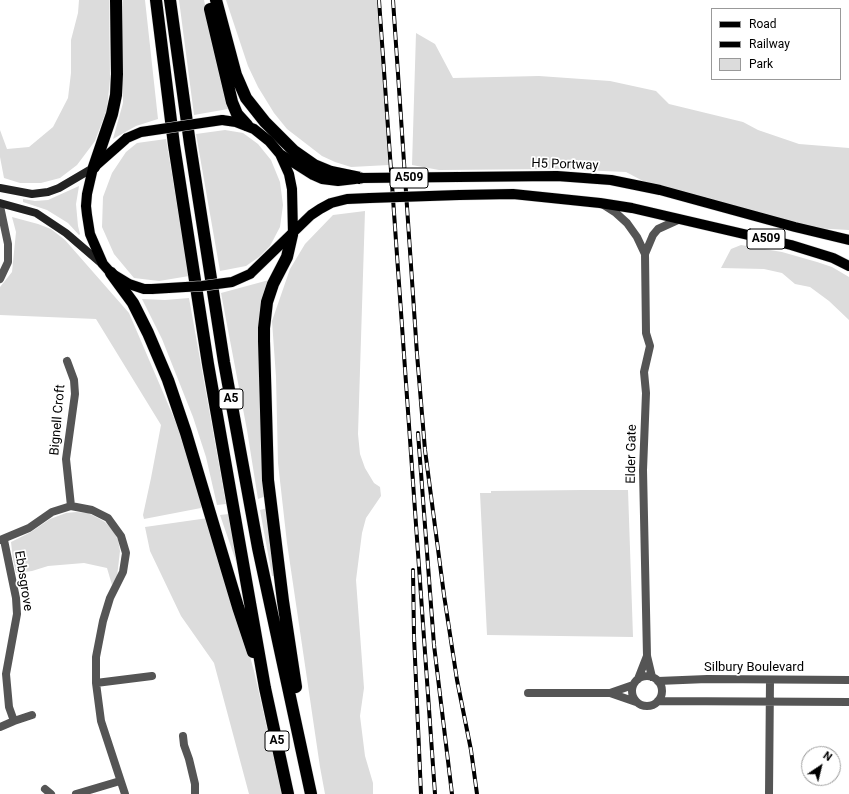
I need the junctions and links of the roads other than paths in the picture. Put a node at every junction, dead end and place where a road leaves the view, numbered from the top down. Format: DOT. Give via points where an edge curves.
graph roads {
  1 [pos="116,0"];
  2 [pos="156,0"];
  3 [pos="170,0"];
  4 [pos="208,0"];
  5 [pos="216,0"];
  6 [pos="247,125"];
  7 [pos="280,154"];
  8 [pos="94,168"];
  9 [pos="360,178"];
  10 [pos="0,188"];
  11 [pos="600,203"];
  12 [pos="0,205"];
  13 [pos="680,219"];
  14 [pos="292,234"];
  15 [pos="849,240"];
  16 [pos="645,254"];
  17 [pos="849,266"];
  18 [pos="107,269"];
  19 [pos="0,279"];
  20 [pos="67,361"];
  21 [pos="71,506"];
  22 [pos="2,540"];
  23 [pos="647,656"];
  24 [pos="152,676"];
  25 [pos="655,679"];
  26 [pos="770,680"];
  27 [pos="849,680"];
  28 [pos="635,682"];
  29 [pos="96,683"];
  30 [pos="266,688"];
  31 [pos="528,693"];
  32 [pos="610,693"];
  33 [pos="658,701"];
  34 [pos="636,702"];
  35 [pos="770,702"];
  36 [pos="849,702"];
  37 [pos="32,715"];
  38 [pos="14,721"];
  39 [pos="0,727"];
  40 [pos="183,736"];
  41 [pos="120,781"];
  42 [pos="76,794"];
  43 [pos="125,794"];
  44 [pos="195,794"];
  45 [pos="288,794"];
  46 [pos="311,794"];
  47 [pos="769,794"];
  1 -- 8 [label="highway" via="116,95"];
  2 -- 30 [label="highway, A5" via="174,145 207,356"];
  3 -- 46 [label="highway, A5" via="224,362 258,548"];
  4 -- 6 [label="highway" via="232,102 237,114"];
  5 -- 9 [label="highway" via="236,75 246,98 265,122 294,151 314,165 331,172"];
  6 -- 7 [label="main road" via="262,134"];
  6 -- 8 [label="main road, bridge" via="222,120 140,132 127,138"];
  7 -- 9 [label="main road, H5 Portway / A509" via="322,179 338,181"];
  7 -- 14 [label="main road" via="289,174 292,189"];
  8 -- 10 [label="street" via="48,192 32,194"];
  8 -- 18 [label="main road" via="87,194 87,215 90,234"];
  9 -- 15 [label="main road, H5 Portway / A509, bridge" via="557,176 611,180 660,190"];
  11 -- 13 [label="main road, A509"];
  11 -- 14 [label="main road, A509, bridge" via="513,194 347,199 331,203 311,215"];
  11 -- 16 [label="street, Elder Gate" via="627,223"];
  12 -- 18 [label="street" via="14,206 36,213 52,222"];
  12 -- 19 [label="street" via="8,244 8,262"];
  13 -- 16 [label="street, Elder Gate" via="658,229"];
  13 -- 17 [label="main road, A509" via="791,245 834,258"];
  14 -- 18 [label="main road, bridge" via="250,274 232,282 144,289 129,284"];
  14 -- 46 [label="highway" via="287,257 267,302 264,328 268,480"];
  16 -- 23 [label="street, Elder Gate" via="646,333 650,346 644,372 646,393 643,470"];
  18 -- 30 [label="highway" via="133,303 168,380 238,607"];
  20 -- 21 [label="street, Bignell Croft" via="74,380 75,394 66,459"];
  21 -- 22 [label="street" via="52,512 29,528"];
  21 -- 29 [label="street" via="92,510 108,518 121,536 126,553 123,572 110,598 103,621 96,657"];
  22 -- 38 [label="street, Ebbsgrove" via="16,598 17,614 6,674 9,707"];
  23 -- 25 [label="street, Elder Gate"];
  23 -- 28 [label="street, Elder Gate"];
  24 -- 29 [label="street"];
  25 -- 26 [label="street, Silbury Boulevard"];
  25 -- 28 [label="street" via="647,676"];
  25 -- 33 [label="street" via="661,688"];
  26 -- 27 [label="street, Silbury Boulevard"];
  26 -- 35 [label="street"];
  28 -- 32 [label="street"];
  28 -- 34 [label="street" via="632,697"];
  29 -- 41 [label="street" via="101,721"];
  30 -- 45 [label="highway, A5"];
  31 -- 32 [label="street"];
  32 -- 34 [label="street"];
  33 -- 34 [label="street" via="649,706"];
  33 -- 35 [label="street"];
  35 -- 36 [label="street"];
  35 -- 47 [label="street"];
  37 -- 38 [label="street"];
  38 -- 39 [label="street"];
  40 -- 44 [label="street" via="195,784"];
  41 -- 42 [label="street"];
  41 -- 43 [label="street"];
}
